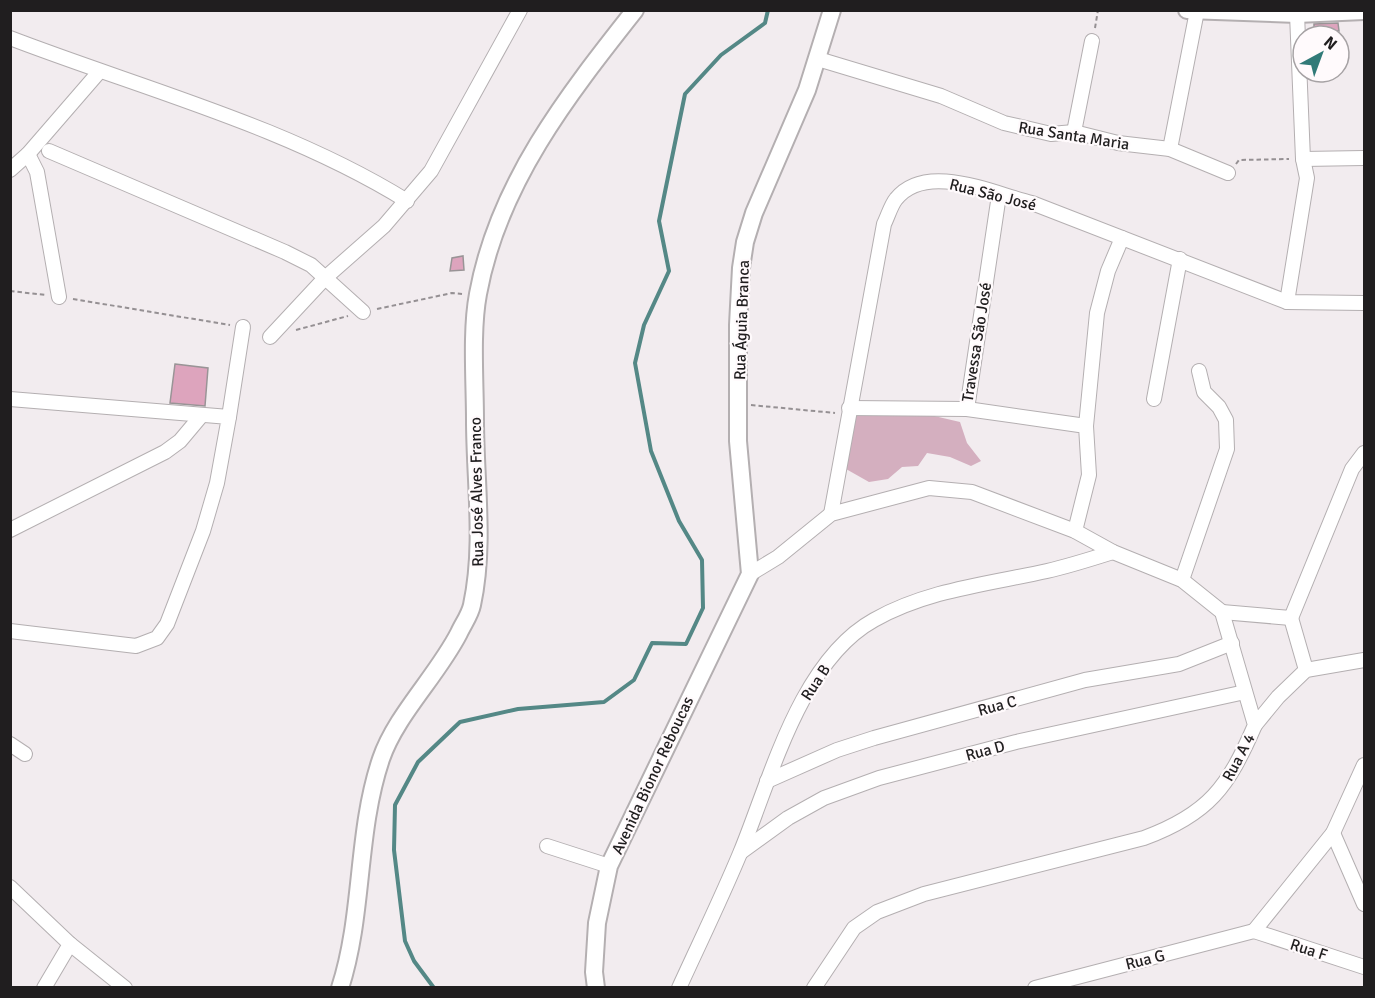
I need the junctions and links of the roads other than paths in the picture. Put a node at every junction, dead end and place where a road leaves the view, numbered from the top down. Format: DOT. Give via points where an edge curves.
graph roads {
  1 [pos="520,10"];
  2 [pos="635,10"];
  3 [pos="832,10"];
  4 [pos="1187,10"];
  5 [pos="1197,11"];
  6 [pos="1365,11"];
  7 [pos="1297,14"];
  8 [pos="10,38"];
  9 [pos="1092,41"];
  10 [pos="818,59"];
  11 [pos="99,72"];
  12 [pos="1074,132"];
  13 [pos="1170,149"];
  14 [pos="49,151"];
  15 [pos="28,154"];
  16 [pos="1365,158"];
  17 [pos="1297,159"];
  18 [pos="10,170"];
  19 [pos="1228,173"];
  20 [pos="999,195"];
  21 [pos="407,201"];
  22 [pos="1122,238"];
  23 [pos="1180,259"];
  24 [pos="325,278"];
  25 [pos="59,297"];
  26 [pos="1287,302"];
  27 [pos="1365,303"];
  28 [pos="363,312"];
  29 [pos="243,327"];
  30 [pos="270,337"];
  31 [pos="1199,371"];
  32 [pos="10,399"];
  33 [pos="1154,399"];
  34 [pos="967,409"];
  35 [pos="848,411"];
  36 [pos="201,416"];
  37 [pos="229,417"];
  38 [pos="1086,426"];
  39 [pos="1365,453"];
  40 [pos="831,514"];
  41 [pos="10,530"];
  42 [pos="1075,531"];
  43 [pos="1113,552"];
  44 [pos="750,574"];
  45 [pos="1182,580"];
  46 [pos="1222,612"];
  47 [pos="1291,618"];
  48 [pos="10,631"];
  49 [pos="1232,644"];
  50 [pos="1365,660"];
  51 [pos="1306,670"];
  52 [pos="1245,692"];
  53 [pos="1255,725"];
  54 [pos="10,744"];
  55 [pos="25,754"];
  56 [pos="1365,765"];
  57 [pos="767,781"];
  58 [pos="1333,833"];
  59 [pos="547,846"];
  60 [pos="741,852"];
  61 [pos="609,866"];
  62 [pos="10,887"];
  63 [pos="1364,903"];
  64 [pos="1254,931"];
  65 [pos="70,944"];
  66 [pos="1365,967"];
  67 [pos="44,987"];
  68 [pos="125,987"];
  69 [pos="340,987"];
  70 [pos="596,987"];
  71 [pos="679,987"];
  72 [pos="815,987"];
  73 [pos="1035,987"];
  1 -- 21 [label="street" via="431,171"];
  2 -- 69 [label="main road, Rua José Alves Franco" via="546,128 515,183 491,238 477,296 478,568 471,608 446,659 398,726 382,757 373,789 350,947"];
  3 -- 10 [label="main road, Rua Águia Branca"];
  4 -- 5 [label="main road"];
  5 -- 7 [label="main road"];
  5 -- 13 [label="street"];
  6 -- 7 [label="main road"];
  7 -- 17 [label="street"];
  8 -- 11 [label="street"];
  9 -- 12 [label="street"];
  10 -- 12 [label="street, Rua Santa Maria" via="941,96 1004,123 1051,134"];
  10 -- 44 [label="main road, Rua Águia Branca" via="745,242 738,325 738,441"];
  11 -- 15 [label="street"];
  11 -- 21 [label="street" via="256,127 341,164"];
  12 -- 13 [label="street, Rua Santa Maria"];
  13 -- 19 [label="street, Rua Santa Maria"];
  14 -- 24 [label="street" via="285,252"];
  15 -- 18 [label="street"];
  15 -- 25 [label="street" via="37,172"];
  16 -- 17 [label="street"];
  17 -- 26 [label="street" via="1307,178"];
  20 -- 22 [label="street, Rua São José" via="1032,202"];
  20 -- 34 [label="street, Travessa São José"];
  20 -- 35 [label="street, Rua São José" via="936,180 919,182 896,199 884,224"];
  21 -- 24 [label="street"];
  22 -- 23 [label="street, Rua São José"];
  22 -- 38 [label="street" via="1096,313"];
  23 -- 26 [label="street, Rua São José"];
  23 -- 33 [label="street"];
  24 -- 28 [label="street"];
  24 -- 30 [label="street"];
  26 -- 27 [label="street, Rua São José"];
  29 -- 37 [label="street"];
  31 -- 45 [label="street" via="1204,392 1226,420 1227,449"];
  32 -- 36 [label="street"];
  34 -- 35 [label="street, Travessa São José"];
  34 -- 38 [label="street"];
  35 -- 40 [label="street, Rua São José"];
  36 -- 37 [label="street"];
  36 -- 41 [label="street" via="165,452"];
  37 -- 48 [label="street" via="217,483 202,531 158,638 136,646"];
  38 -- 42 [label="street" via="1089,475"];
  39 -- 47 [label="street" via="1352,470"];
  40 -- 42 [label="street" via="929,488 972,492"];
  40 -- 44 [label="street" via="778,557"];
  42 -- 43 [label="street"];
  43 -- 45 [label="street"];
  43 -- 57 [label="street, Rua B" via="1049,571 943,592 872,620 834,653 815,681 800,705"];
  44 -- 61 [label="main road, Avenida Bionor Reboucas"];
  45 -- 46 [label="street"];
  46 -- 47 [label="street"];
  46 -- 49 [label="street, Rua A 4"];
  47 -- 51 [label="street"];
  49 -- 52 [label="street, Rua A 4"];
  49 -- 57 [label="street, Rua C" via="1179,664 1085,680 874,738"];
  50 -- 51 [label="street"];
  51 -- 53 [label="street"];
  52 -- 53 [label="street, Rua A 4"];
  52 -- 60 [label="street, Rua D" via="1016,742 879,778 824,798"];
  53 -- 72 [label="street, Rua A 4" via="1228,781 1175,827 924,894 877,912 854,928"];
  54 -- 55 [label="street"];
  56 -- 58 [label="street"];
  57 -- 60 [label="street, Rua B"];
  58 -- 63 [label="street"];
  58 -- 64 [label="street"];
  59 -- 61 [label="street"];
  60 -- 71 [label="street, Rua B"];
  61 -- 70 [label="main road, Avenida Bionor Reboucas" via="597,923"];
  62 -- 65 [label="street"];
  64 -- 66 [label="street, Rua F"];
  64 -- 73 [label="street, Rua G"];
  65 -- 67 [label="street"];
  65 -- 68 [label="street"];
}
